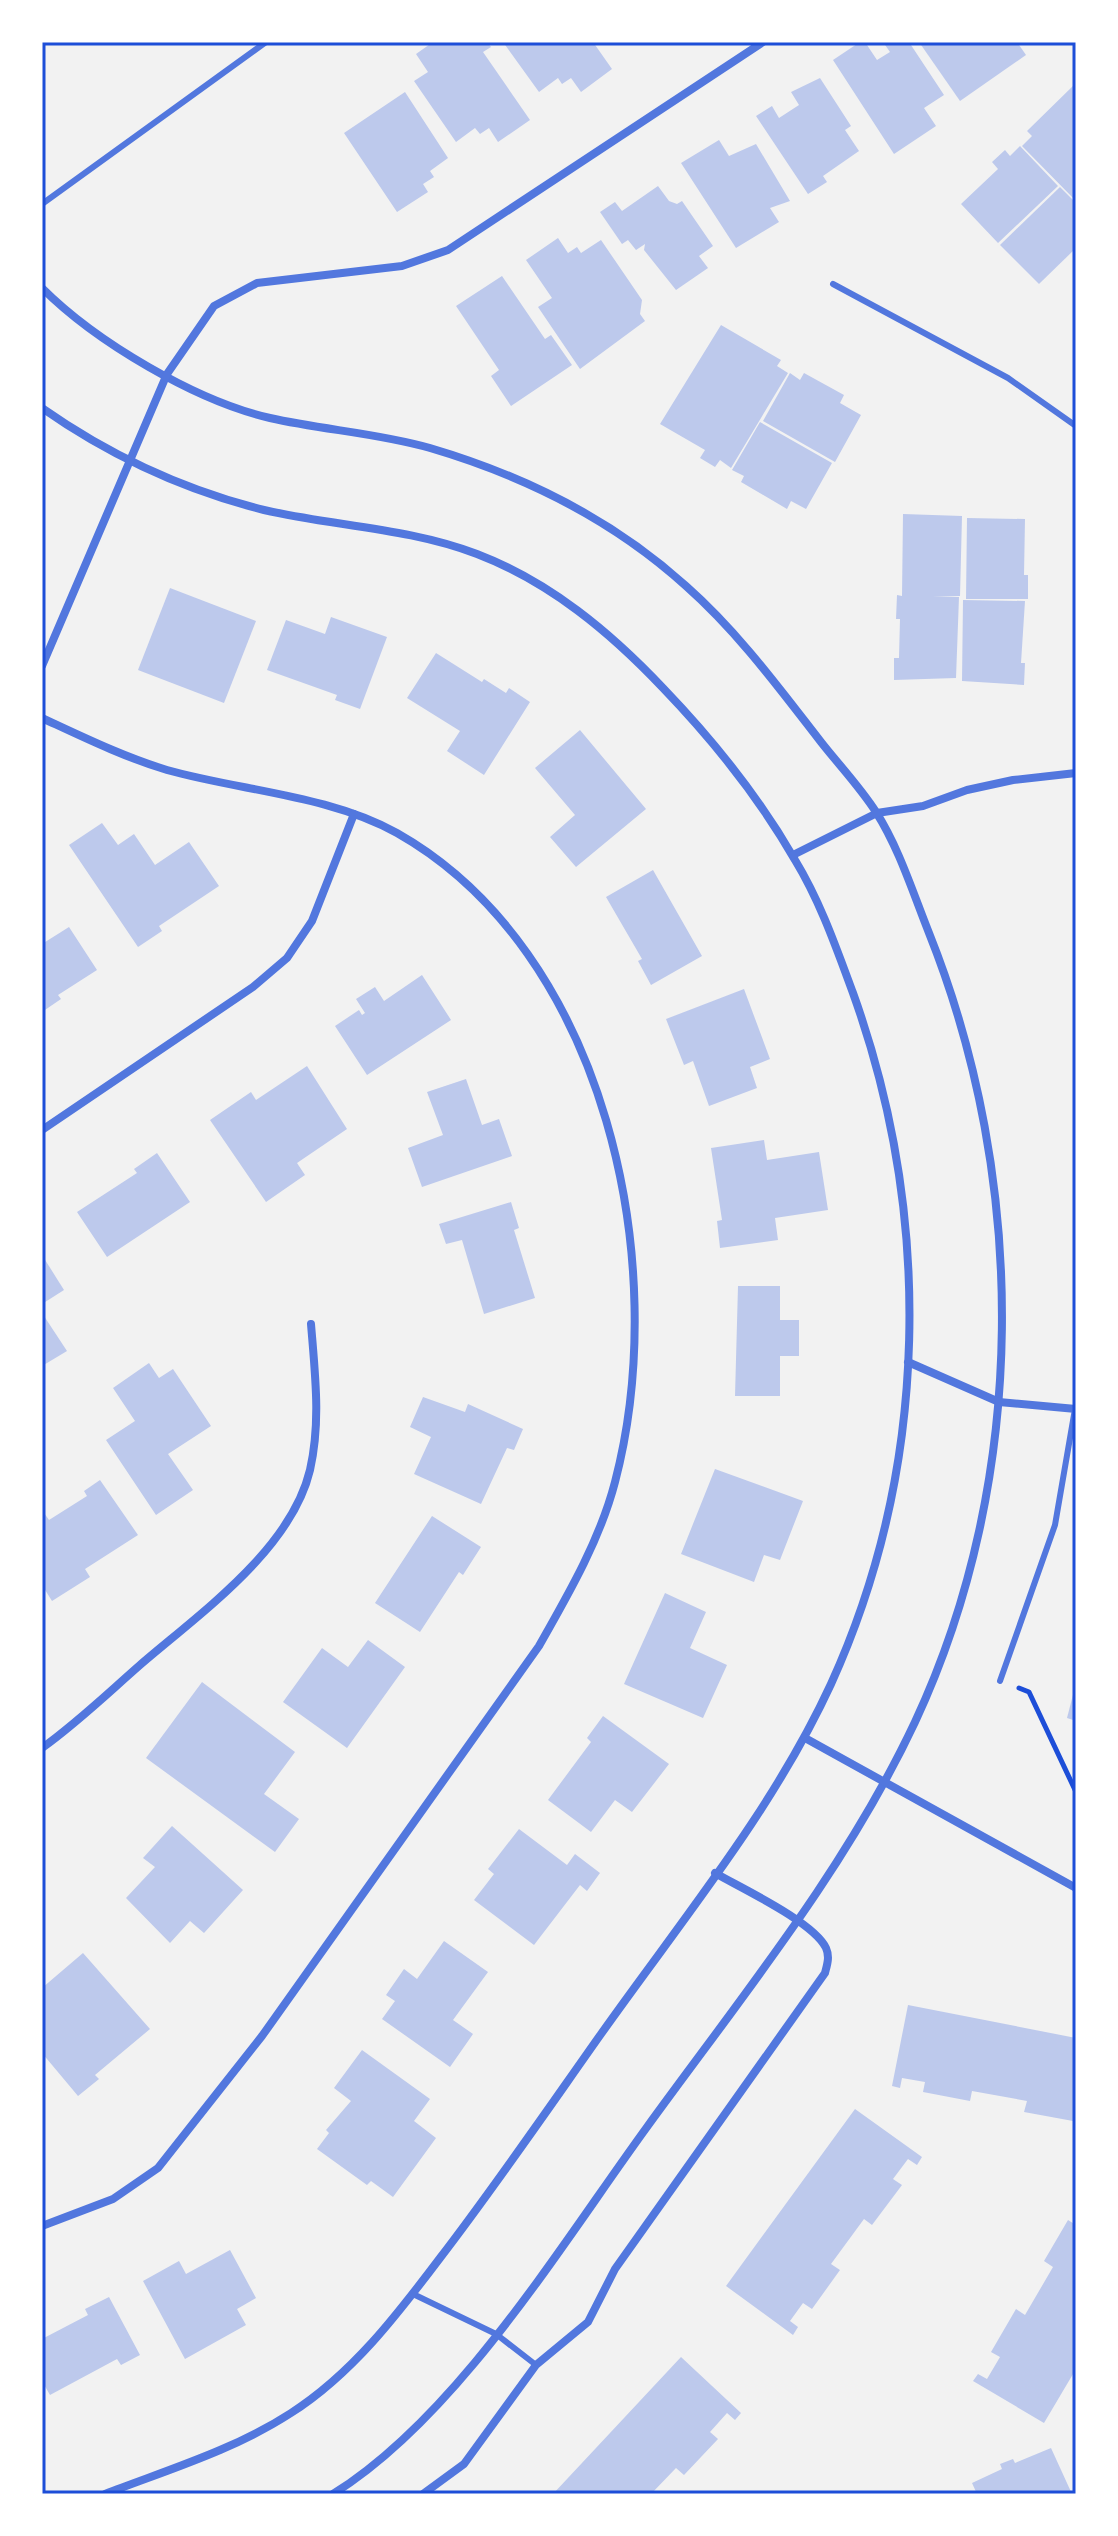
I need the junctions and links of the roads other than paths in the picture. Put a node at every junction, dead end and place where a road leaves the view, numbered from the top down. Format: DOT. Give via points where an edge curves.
graph roads {
  1 [pos="246,42"];
  2 [pos="266,42"];
  3 [pos="763,42"];
  4 [pos="252,52"];
  5 [pos="42,204"];
  6 [pos="833,284"];
  7 [pos="42,288"];
  8 [pos="167,374"];
  9 [pos="42,408"];
  10 [pos="1076,426"];
  11 [pos="129,461"];
  12 [pos="42,666"];
  13 [pos="42,718"];
  14 [pos="1076,773"];
  15 [pos="877,813"];
  16 [pos="354,814"];
  17 [pos="793,855"];
  18 [pos="42,1130"];
  19 [pos="311,1324"];
  20 [pos="908,1362"];
  21 [pos="999,1402"];
  22 [pos="1075,1409"];
  23 [pos="1000,1681"];
  24 [pos="805,1738"];
  25 [pos="42,1748"];
  26 [pos="886,1780"];
  27 [pos="715,1873"];
  28 [pos="1075,1884"];
  29 [pos="796,1921"];
  30 [pos="42,2226"];
  31 [pos="413,2294"];
  32 [pos="496,2334"];
  33 [pos="536,2365"];
  34 [pos="105,2494"];
  35 [pos="333,2494"];
  36 [pos="423,2494"];
  1 -- 4 [label="lane"];
  2 -- 4 [label="lane"];
  3 -- 8 [label="street" via="448,250 402,266 257,283 214,306"];
  4 -- 5 [label="lane"];
  6 -- 10 [label="lane" via="1008,378"];
  7 -- 8 [label="street" via="107,343"];
  8 -- 11 [label="street"];
  8 -- 15 [label="street" via="265,417 423,446 498,471 562,498 609,526 652,557 727,627"];
  9 -- 11 [label="street"];
  11 -- 12 [label="street"];
  11 -- 17 [label="street" via="180,484 263,510 414,536 475,553 532,580 583,613 668,693"];
  13 -- 16 [label="street" via="168,770"];
  14 -- 15 [label="street" via="1013,780 923,806"];
  15 -- 17 [label="street"];
  15 -- 21 [label="street" via="947,979 982,1106 1001,1276"];
  16 -- 18 [label="street" via="312,921 287,958 253,987"];
  16 -- 30 [label="street" via="433,856 499,917 563,1015 588,1069 620,1169 635,1262 634,1368 617,1471 593,1540 539,1646 262,2036 158,2168 113,2199"];
  17 -- 20 [label="street" via="841,959 884,1091 905,1208"];
  19 -- 25 [label="street" via="318,1416 310,1472 295,1512 266,1551 198,1615"];
  20 -- 21 [label="street"];
  20 -- 24 [label="street" via="902,1435 878,1551 851,1636"];
  21 -- 22 [label="street"];
  21 -- 26 [label="street" via="987,1486 957,1609 917,1719"];
  22 -- 23 [label="lane" via="1055,1525"];
  24 -- 26 [label="street"];
  24 -- 27 [label="street"];
  26 -- 28 [label="street"];
  26 -- 29 [label="street"];
  27 -- 29 [label="street"];
  27 -- 31 [label="street"];
  29 -- 32 [label="street"];
  29 -- 33 [label="street" via="827,1949 825,1973 615,2269 588,2322"];
  31 -- 32 [label="lane"];
  31 -- 34 [label="street" via="363,2352 293,2412 242,2441"];
  32 -- 33 [label="lane"];
  32 -- 35 [label="street" via="388,2456"];
  33 -- 36 [label="street" via="464,2464"];
}
